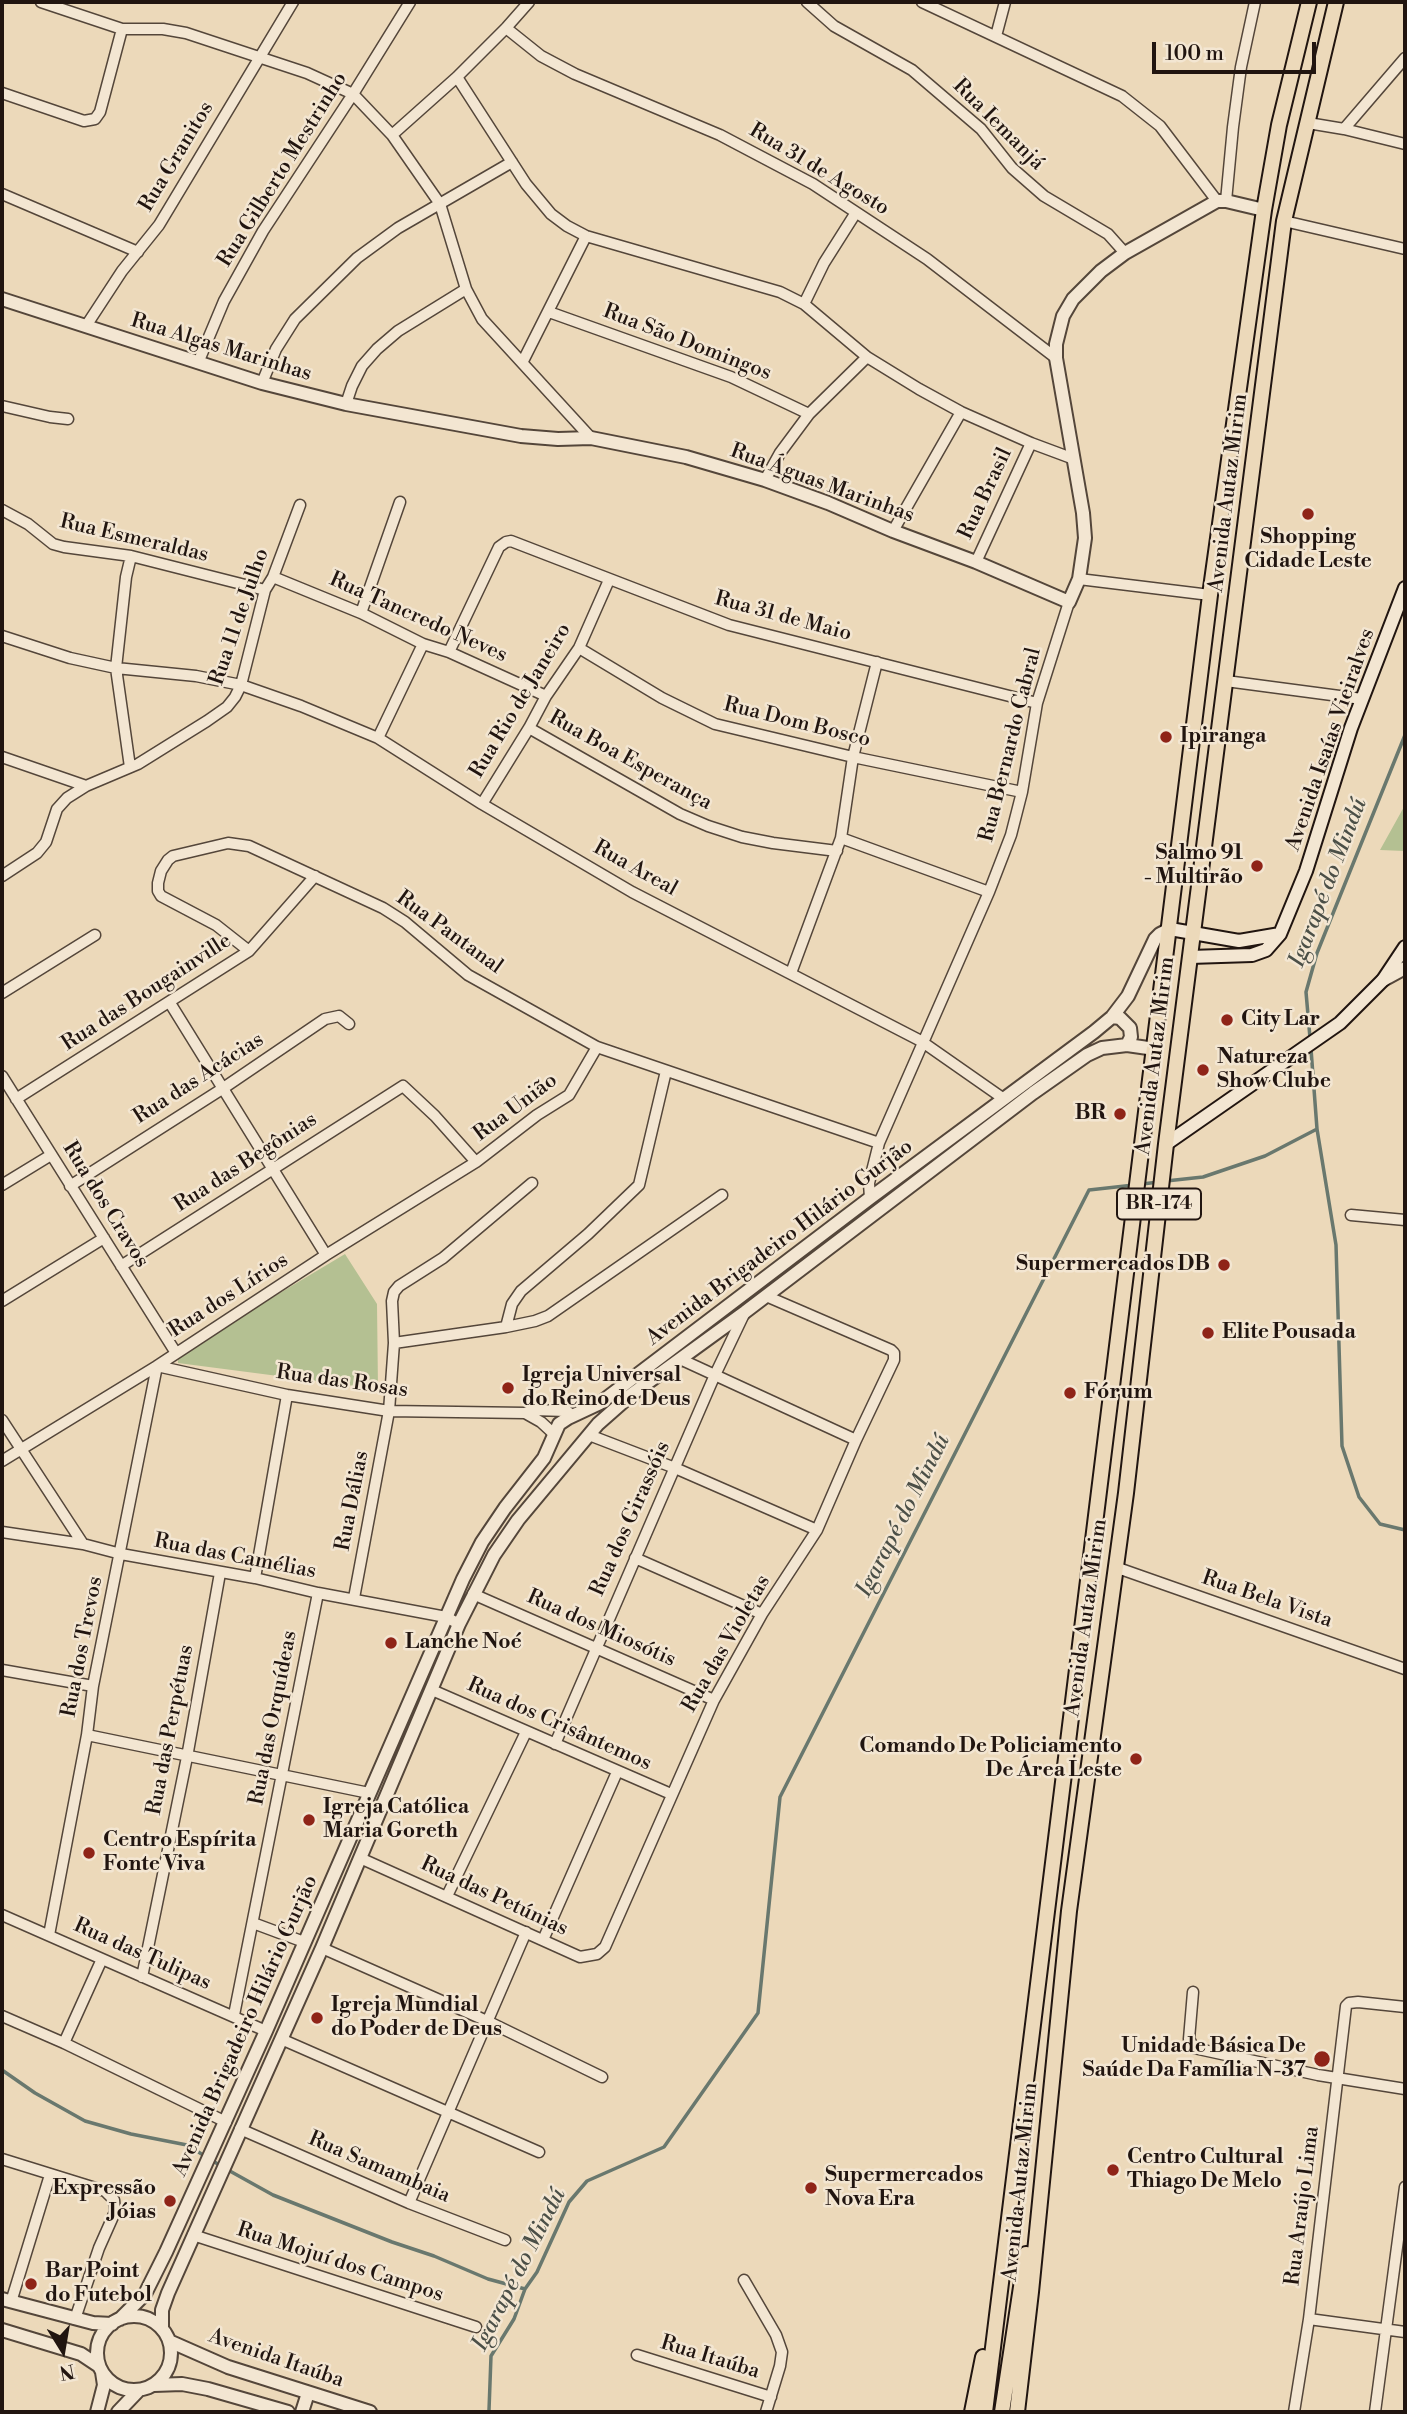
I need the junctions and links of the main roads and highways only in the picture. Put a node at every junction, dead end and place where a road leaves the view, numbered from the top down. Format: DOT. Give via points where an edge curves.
graph roads {
  1 [pos="1309,2"];
  2 [pos="1336,2"];
  3 [pos="1038,2223"];
  4 [pos="998,2295"];
  5 [pos="972,2412"];
  6 [pos="985,2412"];
  7 [pos="1002,2412"];
  8 [pos="1017,2412"];
  1 -- 4 [label="main road, Avenida Autaz Mirim / BR-174" via="1264,210 1210,595"];
  2 -- 3 [label="main road, Avenida Autaz Mirim / BR-174" via="1284,222 1069,1911"];
  3 -- 7 [label="main road" via="1027,2249"];
  3 -- 8 [label="main road, Avenida Autaz Mirim / BR-174"];
  4 -- 5 [label="main road"];
  4 -- 6 [label="main road, BR-174"];
}
